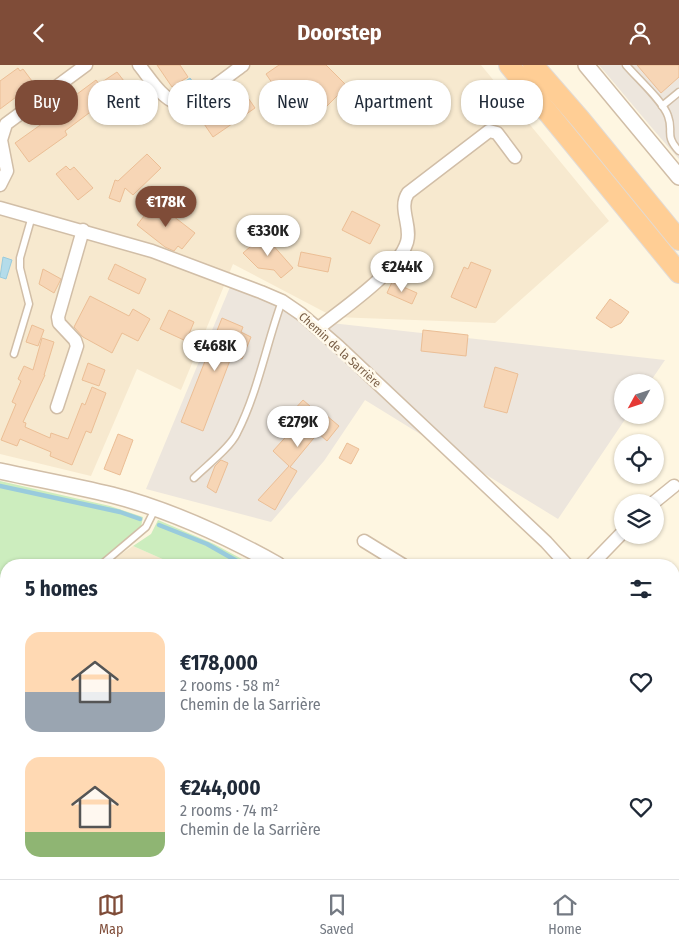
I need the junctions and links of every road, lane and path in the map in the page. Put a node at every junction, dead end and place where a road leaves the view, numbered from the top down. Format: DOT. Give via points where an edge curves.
graph roads {
  1 [pos="86,65"];
  2 [pos="138,65"];
  3 [pos="243,65"];
  4 [pos="509,65"];
  5 [pos="534,65"];
  6 [pos="586,65"];
  7 [pos="626,65"];
  8 [pos="679,92"];
  9 [pos="662,106"];
  10 [pos="679,151"];
  11 [pos="515,157"];
  12 [pos="676,168"];
  13 [pos="0,185"];
  14 [pos="0,208"];
  15 [pos="32,216"];
  16 [pos="679,224"];
  17 [pos="83,230"];
  18 [pos="679,240"];
  19 [pos="679,273"];
  20 [pos="282,301"];
  21 [pos="319,328"];
  22 [pos="14,354"];
  23 [pos="57,407"];
  24 [pos="0,471"];
  25 [pos="194,478"];
  26 [pos="674,485"];
  27 [pos="664,494"];
  28 [pos="155,509"];
  29 [pos="364,541"];
  30 [pos="614,541"];
  31 [pos="108,559"];
  32 [pos="267,559"];
  33 [pos="393,559"];
  34 [pos="562,559"];
  35 [pos="597,559"];
  1 -- 13 [label="street" via="6,124 1,140 7,171"];
  2 -- 3 [label="street" via="166,97 178,103 189,103"];
  4 -- 19 [label="highway"];
  5 -- 16 [label="highway" via="606,134"];
  5 -- 18 [label="highway"];
  6 -- 12 [label="street"];
  7 -- 9 [label="lane"];
  8 -- 9 [label="lane"];
  9 -- 10 [label="lane" via="668,115 668,136"];
  11 -- 21 [label="street" via="497,133 489,131 408,193 403,203 408,237 397,261"];
  14 -- 15 [label="street, Chemin de la Sarrière"];
  15 -- 17 [label="street, Chemin de la Sarrière"];
  15 -- 22 [label="lane" via="20,258 29,304"];
  17 -- 20 [label="street, Chemin de la Sarrière" via="152,251"];
  17 -- 23 [label="street" via="58,317 77,346"];
  20 -- 21 [label="street, Chemin de la Sarrière"];
  20 -- 25 [label="lane" via="271,330 263,367 236,435"];
  21 -- 34 [label="street, Chemin de la Sarrière"];
  24 -- 28 [label="street" via="114,495"];
  26 -- 27 [label="street"];
  28 -- 31 [label="lane" via="146,527"];
  28 -- 32 [label="street" via="178,516"];
  29 -- 33 [label="street"];
  30 -- 35 [label="street"];
}
